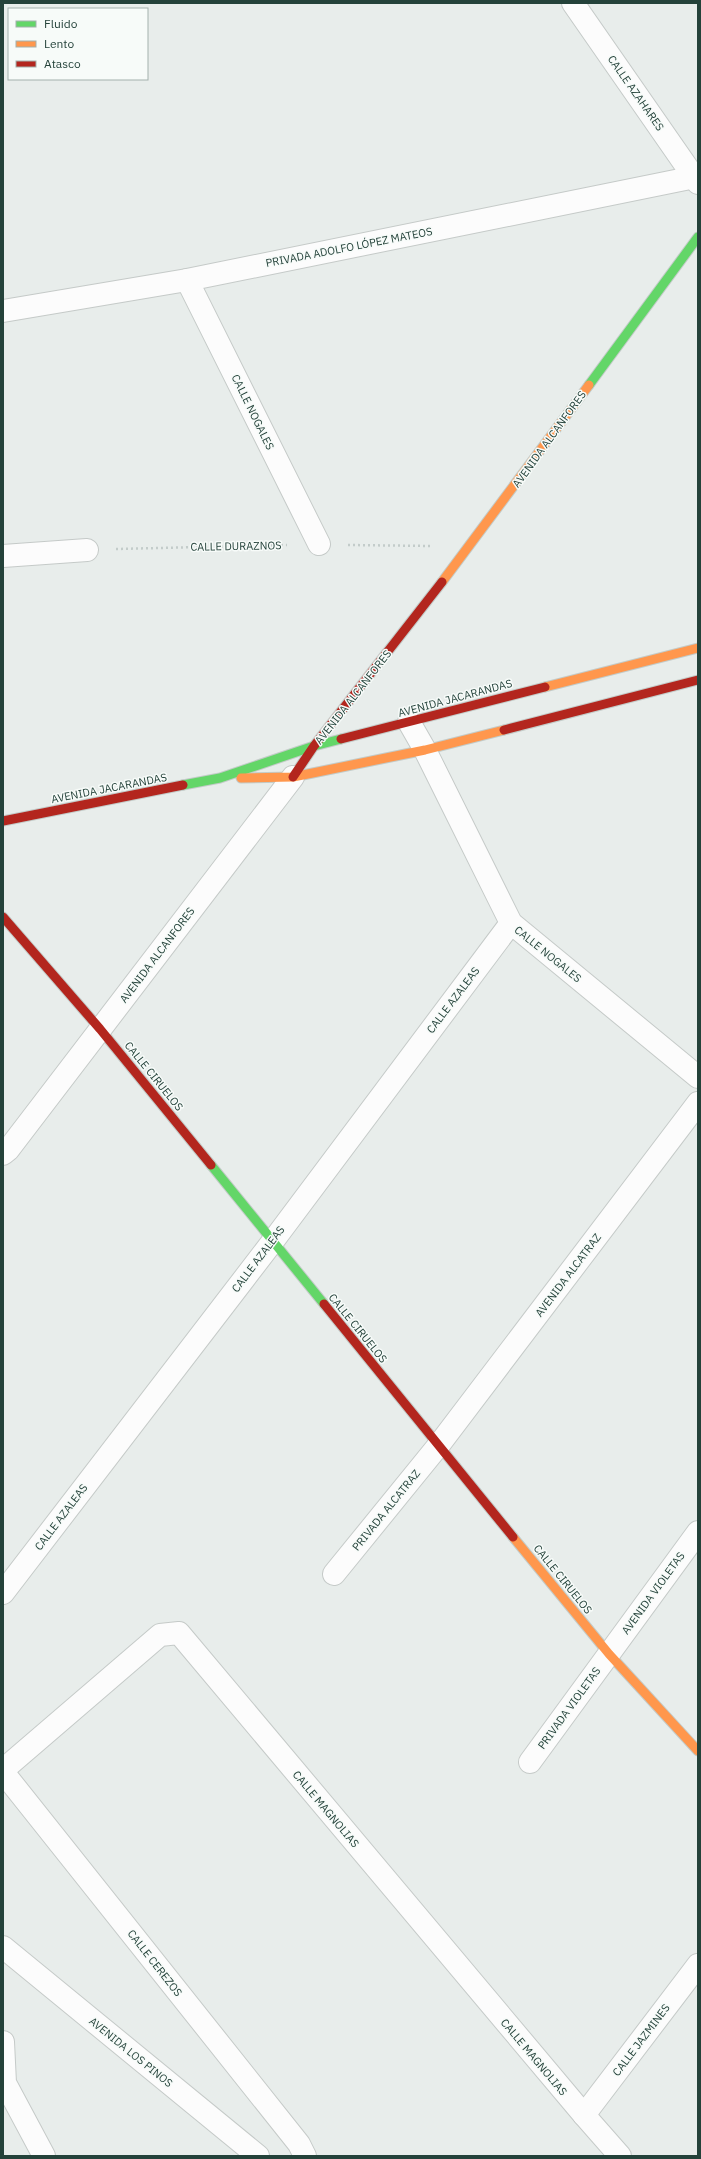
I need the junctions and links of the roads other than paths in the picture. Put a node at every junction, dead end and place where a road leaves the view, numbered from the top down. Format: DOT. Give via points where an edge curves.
graph roads {
  1 [pos="573,3"];
  2 [pos="696,180"];
  3 [pos="698,237"];
  4 [pos="187,280"];
  5 [pos="3,311"];
  6 [pos="319,544"];
  7 [pos="87,550"];
  8 [pos="3,556"];
  9 [pos="698,648"];
  10 [pos="698,680"];
  11 [pos="410,722"];
  12 [pos="314,746"];
  13 [pos="425,750"];
  14 [pos="292,777"];
  15 [pos="220,778"];
  16 [pos="3,822"];
  17 [pos="3,917"];
  18 [pos="510,923"];
  19 [pos="100,1029"];
  20 [pos="698,1077"];
  21 [pos="698,1103"];
  22 [pos="3,1154"];
  23 [pos="273,1241"];
  24 [pos="438,1446"];
  25 [pos="698,1532"];
  26 [pos="334,1574"];
  27 [pos="3,1593"];
  28 [pos="609,1654"];
  29 [pos="698,1751"];
  30 [pos="530,1762"];
  31 [pos="3,1771"];
  32 [pos="3,1947"];
  33 [pos="698,1965"];
  34 [pos="3,2042"];
  35 [pos="4,2084"];
  36 [pos="584,2115"];
  37 [pos="44,2156"];
  38 [pos="258,2156"];
  39 [pos="305,2156"];
  40 [pos="620,2156"];
  1 -- 2 [label="street, CALLE AZAHARES"];
  2 -- 4 [label="street, PRIVADA ADOLFO LÓPEZ MATEOS"];
  3 -- 12 [label="street, AVENIDA ALCANFORES" via="470,546"];
  4 -- 5 [label="street, PRIVADA ADOLFO LÓPEZ MATEOS"];
  4 -- 6 [label="street, CALLE NOGALES"];
  7 -- 8 [label="street"];
  9 -- 11 [label="street, AVENIDA JACARANDAS"];
  10 -- 13 [label="street, AVENIDA JACARANDAS"];
  11 -- 12 [label="street, AVENIDA JACARANDAS"];
  11 -- 13 [label="street, CALLE NOGALES"];
  12 -- 14 [label="street, AVENIDA ALCANFORES"];
  12 -- 15 [label="street, AVENIDA JACARANDAS"];
  13 -- 14 [label="street, AVENIDA JACARANDAS"];
  13 -- 18 [label="street, CALLE NOGALES"];
  14 -- 15 [label="street, AVENIDA JACARANDAS"];
  14 -- 19 [label="street, AVENIDA ALCANFORES"];
  15 -- 16 [label="street, AVENIDA JACARANDAS"];
  17 -- 19 [label="street, CALLE CIRUELOS"];
  18 -- 20 [label="street, CALLE NOGALES"];
  18 -- 23 [label="street, CALLE AZALEAS"];
  19 -- 22 [label="street, AVENIDA ALCANFORES"];
  19 -- 23 [label="street, CALLE CIRUELOS"];
  21 -- 24 [label="street, AVENIDA ALCATRAZ"];
  23 -- 24 [label="street, CALLE CIRUELOS"];
  23 -- 27 [label="street, CALLE AZALEAS"];
  24 -- 26 [label="street, PRIVADA ALCATRAZ"];
  24 -- 28 [label="street, CALLE CIRUELOS"];
  25 -- 28 [label="street, AVENIDA VIOLETAS"];
  28 -- 29 [label="street, CALLE CIRUELOS"];
  28 -- 30 [label="street, PRIVADA VIOLETAS"];
  31 -- 36 [label="street, CALLE MAGNOLIAS" via="160,1635 179,1633"];
  31 -- 39 [label="street, CALLE CEREZOS"];
  32 -- 38 [label="street, AVENIDA LOS PINOS"];
  33 -- 36 [label="street, CALLE JAZMINES"];
  34 -- 35 [label="street"];
  35 -- 37 [label="street"];
  36 -- 40 [label="street, CALLE MAGNOLIAS"];
}
